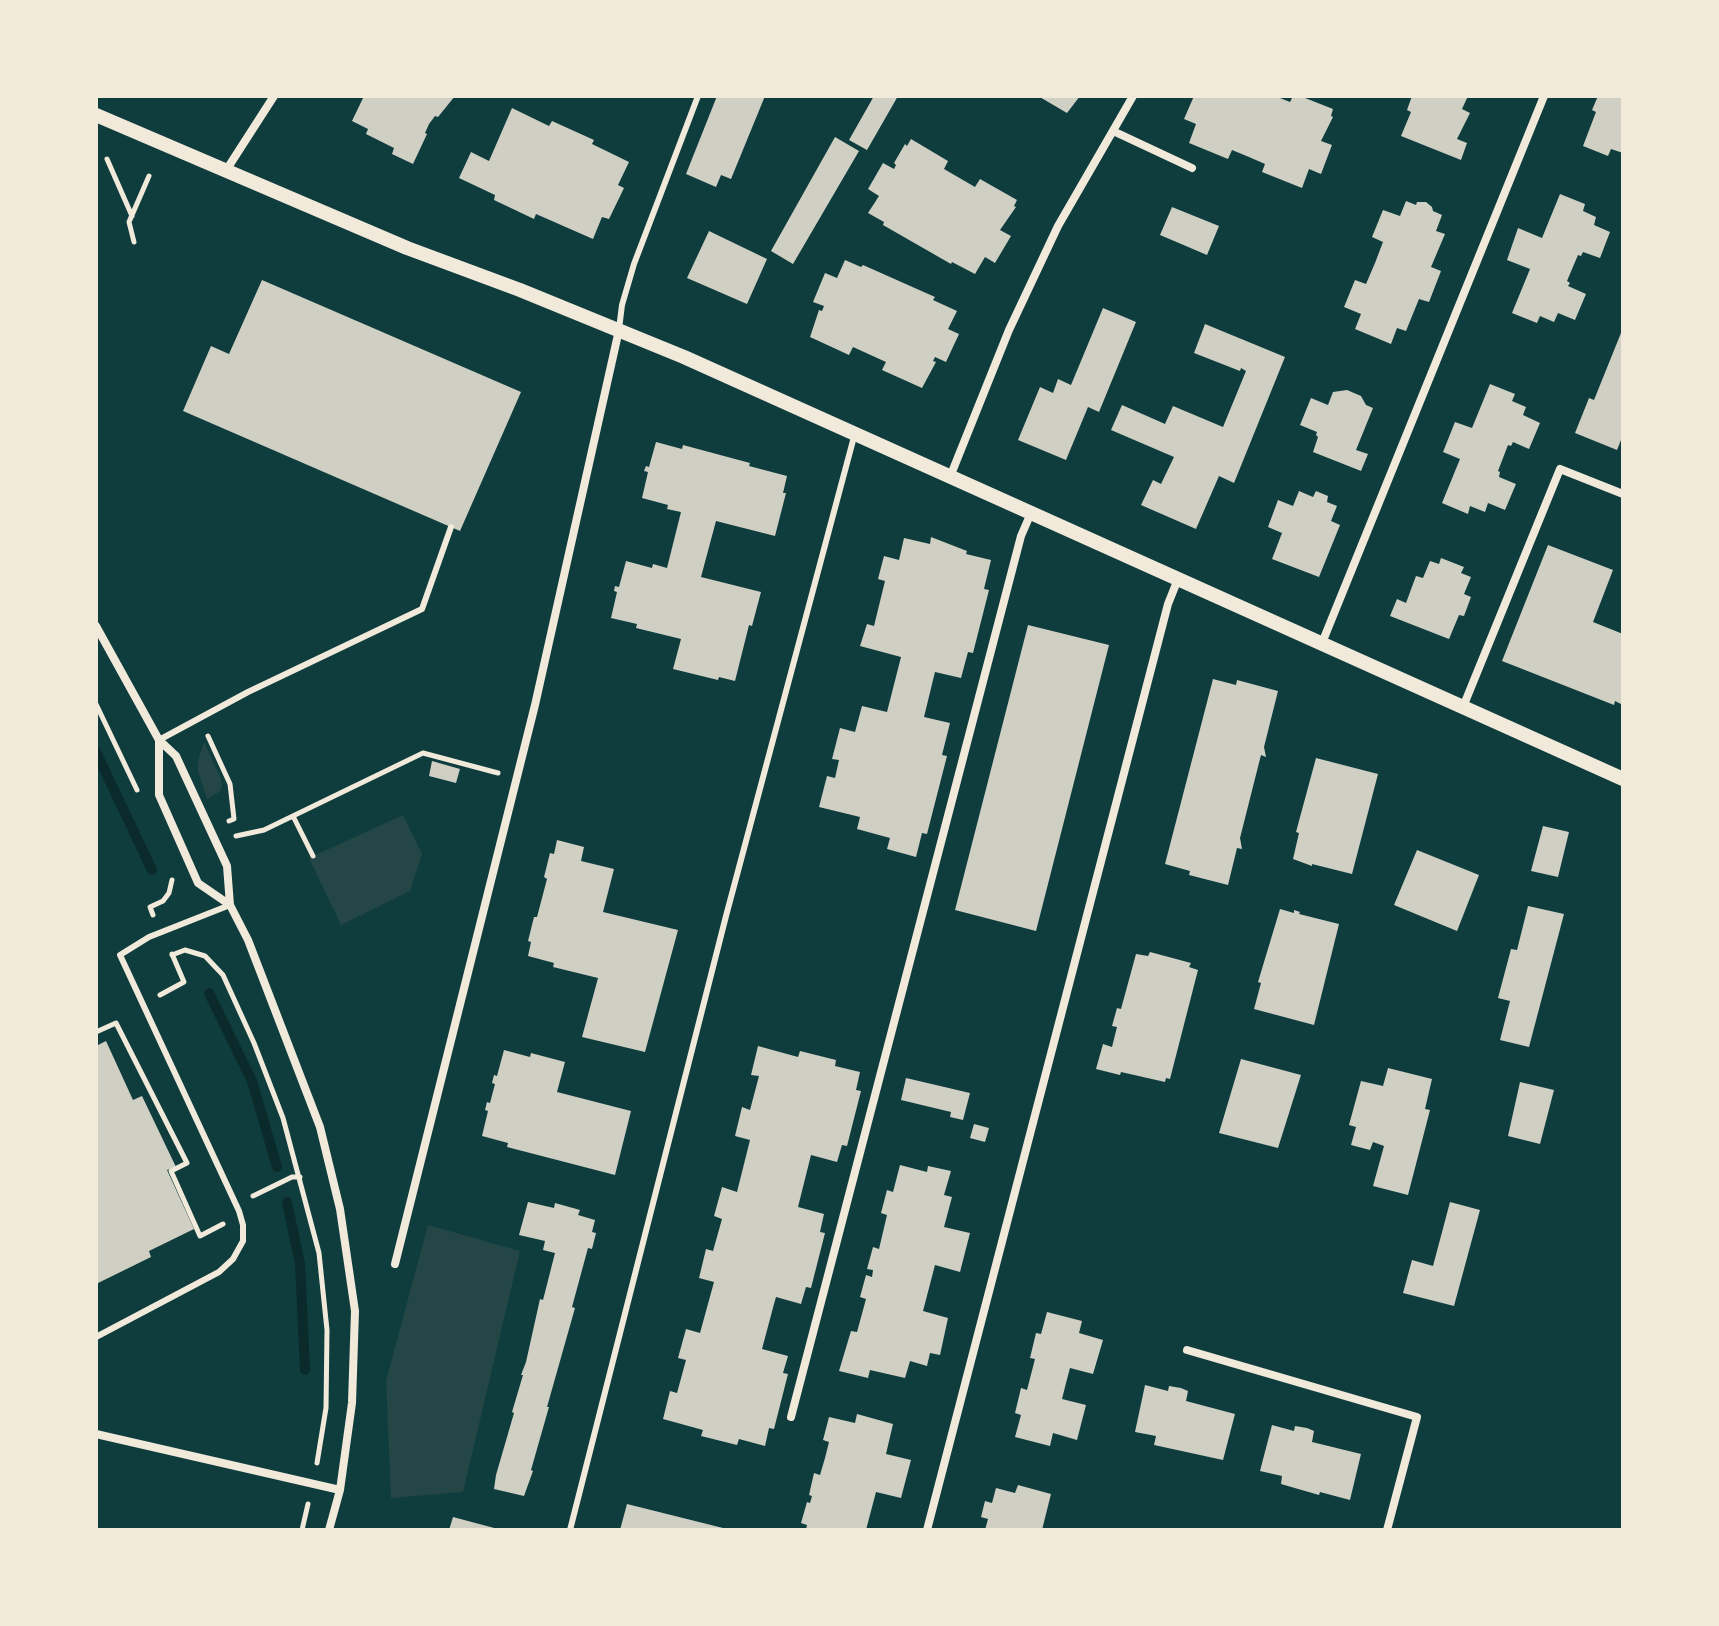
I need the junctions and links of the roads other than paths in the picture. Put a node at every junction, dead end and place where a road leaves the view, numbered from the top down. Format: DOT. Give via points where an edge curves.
graph roads {
  1 [pos="274,96"];
  2 [pos="698,96"];
  3 [pos="1133,96"];
  4 [pos="1544,96"];
  5 [pos="96,115"];
  6 [pos="1113,131"];
  7 [pos="1192,168"];
  8 [pos="227,169"];
  9 [pos="619,329"];
  10 [pos="855,433"];
  11 [pos="950,477"];
  12 [pos="1623,494"];
  13 [pos="1031,513"];
  14 [pos="451,527"];
  15 [pos="1178,579"];
  16 [pos="96,626"];
  17 [pos="1322,643"];
  18 [pos="1463,707"];
  19 [pos="159,740"];
  20 [pos="1623,779"];
  21 [pos="230,905"];
  22 [pos="395,1264"];
  23 [pos="96,1337"];
  24 [pos="1187,1350"];
  25 [pos="791,1417"];
  26 [pos="96,1434"];
  27 [pos="340,1490"];
  28 [pos="329,1530"];
  29 [pos="570,1530"];
  30 [pos="927,1530"];
  31 [pos="1387,1530"];
  1 -- 8 [label="street"];
  2 -- 9 [label="lane" via="634,264"];
  3 -- 6 [label="street"];
  4 -- 17 [label="street"];
  5 -- 8 [label="street"];
  6 -- 7 [label="street"];
  6 -- 11 [label="street" via="1058,226 1009,330"];
  8 -- 9 [label="street" via="407,248"];
  9 -- 10 [label="street"];
  9 -- 22 [label="street" via="517,778"];
  10 -- 11 [label="street"];
  10 -- 29 [label="lane"];
  11 -- 13 [label="street"];
  12 -- 18 [label="street" via="1560,469"];
  13 -- 15 [label="street"];
  13 -- 25 [label="street"];
  14 -- 19 [label="lane" via="422,609"];
  15 -- 17 [label="street"];
  15 -- 30 [label="street"];
  16 -- 19 [label="street"];
  17 -- 18 [label="street"];
  18 -- 20 [label="street"];
  19 -- 21 [label="street" via="176,756 227,866"];
  19 -- 21 [label="street" via="159,795 198,883"];
  21 -- 23 [label="lane" via="149,937 120,955 239,1211 243,1241 219,1272"];
  21 -- 27 [label="street" via="320,1127 340,1209 355,1311 352,1403"];
  24 -- 31 [label="street" via="1417,1417"];
  26 -- 27 [label="street"];
  27 -- 28 [label="street"];
}
